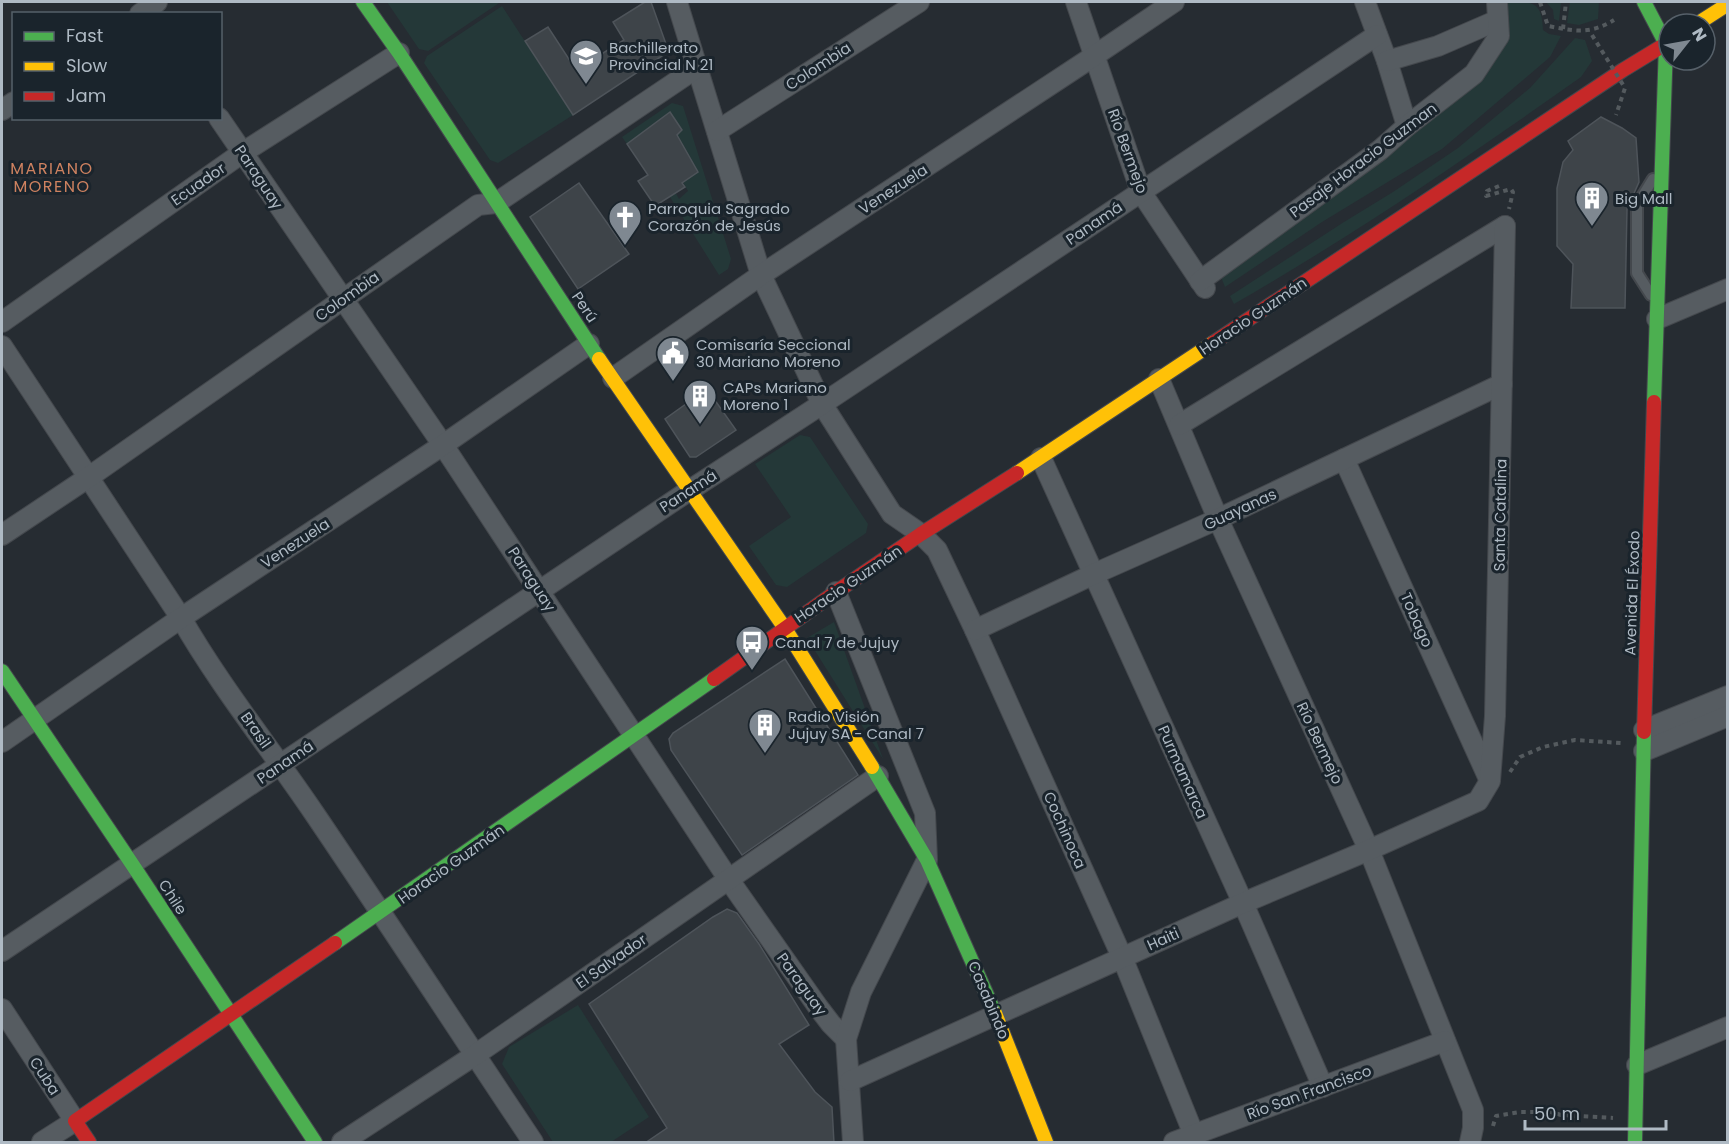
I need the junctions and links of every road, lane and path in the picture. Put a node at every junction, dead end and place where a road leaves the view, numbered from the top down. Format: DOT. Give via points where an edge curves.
graph roads {
  1 [pos="363,2"];
  2 [pos="676,2"];
  3 [pos="919,2"];
  4 [pos="1076,2"];
  5 [pos="1174,2"];
  6 [pos="1365,2"];
  7 [pos="1540,2"];
  8 [pos="1566,2"];
  9 [pos="1644,2"];
  10 [pos="1498,11"];
  11 [pos="1614,20"];
  12 [pos="1657,24"];
  13 [pos="1563,29"];
  14 [pos="1591,29"];
  15 [pos="1377,35"];
  16 [pos="1657,50"];
  17 [pos="399,53"];
  18 [pos="1094,56"];
  19 [pos="1387,61"];
  20 [pos="698,67"];
  21 [pos="1623,70"];
  22 [pos="1666,72"];
  23 [pos="1616,115"];
  24 [pos="1663,116"];
  25 [pos="220,120"];
  26 [pos="1407,126"];
  27 [pos="717,131"];
  28 [pos="242,153"];
  29 [pos="1661,166"];
  30 [pos="1499,186"];
  31 [pos="1141,192"];
  32 [pos="495,203"];
  33 [pos="1505,226"];
  34 [pos="761,275"];
  35 [pos="1203,285"];
  36 [pos="1728,289"];
  37 [pos="342,299"];
  38 [pos="1657,311"];
  39 [pos="2,322"];
  40 [pos="590,344"];
  41 [pos="2,346"];
  42 [pos="613,378"];
  43 [pos="1160,379"];
  44 [pos="1502,384"];
  45 [pos="822,404"];
  46 [pos="1179,425"];
  47 [pos="443,445"];
  48 [pos="1041,458"];
  49 [pos="1344,459"];
  50 [pos="89,477"];
  51 [pos="690,490"];
  52 [pos="1218,519"];
  53 [pos="921,534"];
  54 [pos="2,535"];
  55 [pos="1094,574"];
  56 [pos="540,591"];
  57 [pos="836,591"];
  58 [pos="181,618"];
  59 [pos="784,627"];
  60 [pos="975,630"];
  61 [pos="2,671"];
  62 [pos="1728,696"];
  63 [pos="1728,716"];
  64 [pos="35,720"];
  65 [pos="634,736"];
  66 [pos="2,742"];
  67 [pos="1644,742"];
  68 [pos="281,765"];
  69 [pos="891,768"];
  70 [pos="1490,777"];
  71 [pos="1479,801"];
  72 [pos="1369,850"];
  73 [pos="927,860"];
  74 [pos="132,864"];
  75 [pos="729,880"];
  76 [pos="1243,903"];
  77 [pos="381,912"];
  78 [pos="2,951"];
  79 [pos="1122,957"];
  80 [pos="2,1009"];
  81 [pos="230,1014"];
  82 [pos="996,1015"];
  83 [pos="1728,1027"];
  84 [pos="846,1039"];
  85 [pos="1445,1041"];
  86 [pos="475,1055"];
  87 [pos="1637,1065"];
  88 [pos="850,1081"];
  89 [pos="1323,1087"];
  90 [pos="1635,1119"];
  91 [pos="75,1121"];
  92 [pos="1472,1127"];
  93 [pos="1194,1135"];
  94 [pos="42,1143"];
  95 [pos="89,1143"];
  96 [pos="315,1143"];
  97 [pos="342,1143"];
  98 [pos="533,1143"];
  99 [pos="853,1143"];
  100 [pos="1046,1143"];
  101 [pos="1174,1143"];
  102 [pos="1635,1143"];
  1 -- 17 [label="main road, Perú"];
  2 -- 20 [label="street, Cochinoca"];
  3 -- 27 [label="street, Colombia"];
  4 -- 18 [label="street, Río Bermejo"];
  5 -- 18 [label="street, Venezuela"];
  6 -- 15 [label="street"];
  7 -- 13 [label="path" via="1548,26"];
  8 -- 13 [label="path"];
  9 -- 12 [label="main road"];
  10 -- 19 [label="street" via="1438,46"];
  10 -- 26 [label="street, Pasaje Horacio Guzman" via="1499,36 1474,74"];
  11 -- 14 [label="path"];
  13 -- 14 [label="path"];
  14 -- 23 [label="path, bridge" via="1625,88"];
  15 -- 19 [label="street"];
  15 -- 31 [label="street, Panamá"];
  16 -- 21 [label="main road, Horacio Guzmán"];
  17 -- 28 [label="street, Ecuador"];
  17 -- 32 [label="main road, Perú"];
  18 -- 31 [label="street, Río Bermejo"];
  18 -- 34 [label="street, Venezuela"];
  19 -- 26 [label="street"];
  20 -- 27 [label="street, Cochinoca"];
  20 -- 32 [label="street, Colombia"];
  21 -- 24 [label="main road" via="1645,77"];
  21 -- 43 [label="main road, Horacio Guzmán"];
  22 -- 24 [label="main road, Avenida El Éxodo"];
  24 -- 29 [label="main road, Avenida El Éxodo"];
  25 -- 28 [label="street, Paraguay"];
  26 -- 35 [label="street, Pasaje Horacio Guzman"];
  27 -- 34 [label="street, Cochinoca"];
  28 -- 37 [label="street, Paraguay"];
  28 -- 39 [label="street, Ecuador"];
  29 -- 38 [label="main road, Avenida El Éxodo"];
  29 -- 38 [label="lane" via="1637,205 1637,273"];
  30 -- 33 [label="path" via="1485,196 1511,189"];
  31 -- 35 [label="street, Río Bermejo"];
  31 -- 45 [label="street, Panamá"];
  32 -- 37 [label="street, Colombia" via="478,205"];
  32 -- 40 [label="main road, Perú"];
  33 -- 44 [label="street, Santa Catalina"];
  33 -- 46 [label="street"];
  34 -- 42 [label="street, Venezuela"];
  34 -- 45 [label="street, Cochinoca"];
  36 -- 38 [label="street"];
  37 -- 47 [label="street, Paraguay"];
  37 -- 50 [label="street, Colombia"];
  38 -- 67 [label="main road, Avenida El Éxodo"];
  40 -- 42 [label="main road, Perú"];
  40 -- 47 [label="street, Venezuela"];
  41 -- 50 [label="street, Brasil"];
  42 -- 51 [label="main road, Perú"];
  43 -- 46 [label="street, Río Bermejo"];
  43 -- 48 [label="main road, Horacio Guzmán"];
  44 -- 49 [label="street, Guayanas"];
  44 -- 70 [label="street, Santa Catalina" via="1495,716"];
  45 -- 51 [label="street, Panamá"];
  45 -- 53 [label="street, Cochinoca" via="892,514"];
  46 -- 52 [label="street, Río Bermejo"];
  47 -- 56 [label="street, Paraguay"];
  47 -- 58 [label="street, Venezuela"];
  48 -- 53 [label="main road, Horacio Guzmán"];
  48 -- 55 [label="street, Purmamarca"];
  49 -- 52 [label="street, Guayanas"];
  49 -- 70 [label="street, Tobago"];
  50 -- 54 [label="street, Colombia"];
  50 -- 58 [label="street, Brasil"];
  51 -- 56 [label="street, Panamá"];
  51 -- 59 [label="main road, Perú"];
  52 -- 55 [label="street, Guayanas"];
  52 -- 72 [label="street, Río Bermejo"];
  53 -- 57 [label="main road, Horacio Guzmán"];
  53 -- 60 [label="street, Cochinoca" via="937,550"];
  55 -- 60 [label="street, Guayanas"];
  55 -- 76 [label="street, Purmamarca"];
  56 -- 65 [label="street, Paraguay"];
  56 -- 68 [label="street, Panamá"];
  57 -- 59 [label="main road, Horacio Guzmán"];
  57 -- 69 [label="street, Casabindo"];
  58 -- 64 [label="street, Venezuela"];
  58 -- 68 [label="street, Brasil"];
  59 -- 65 [label="main road, Horacio Guzmán"];
  59 -- 69 [label="main road, Casabindo"];
  60 -- 79 [label="street, Cochinoca"];
  61 -- 64 [label="main road, Chile"];
  62 -- 67 [label="street"];
  63 -- 67 [label="street"];
  64 -- 66 [label="street, Venezuela"];
  64 -- 74 [label="main road, Chile"];
  65 -- 75 [label="street, Paraguay"];
  65 -- 77 [label="main road, Horacio Guzmán"];
  67 -- 70 [label="path" via="1575,740 1543,747 1521,757 1507,775"];
  67 -- 87 [label="main road, Avenida El Éxodo"];
  68 -- 74 [label="street, Panamá"];
  68 -- 77 [label="street, Brasil"];
  69 -- 73 [label="main road, Casabindo"];
  69 -- 73 [label="street, Casabindo" via="925,813"];
  69 -- 75 [label="street, El Salvador"];
  70 -- 71 [label="street, Santa Catalina"];
  71 -- 72 [label="street, Haiti"];
  72 -- 76 [label="street, Haiti"];
  72 -- 85 [label="street, Río Bermejo"];
  73 -- 82 [label="main road, Casabindo"];
  73 -- 84 [label="street" via="861,992"];
  74 -- 78 [label="street, Panamá"];
  74 -- 81 [label="main road, Chile"];
  75 -- 84 [label="street, Paraguay" via="818,1007"];
  75 -- 86 [label="street, El Salvador"];
  76 -- 79 [label="street, Haiti"];
  76 -- 89 [label="street, Purmamarca"];
  77 -- 81 [label="main road, Horacio Guzmán"];
  77 -- 86 [label="street, Brasil"];
  79 -- 82 [label="street, Haiti"];
  79 -- 93 [label="street, Cochinoca"];
  80 -- 91 [label="street, Cuba"];
  81 -- 91 [label="main road, Horacio Guzmán"];
  81 -- 96 [label="main road, Chile"];
  82 -- 88 [label="street, Haiti"];
  82 -- 100 [label="main road, Casabindo"];
  83 -- 87 [label="street"];
  84 -- 88 [label="street"];
  85 -- 89 [label="street, Río San Francisco"];
  85 -- 92 [label="street, Río Bermejo"];
  86 -- 97 [label="street, El Salvador"];
  86 -- 98 [label="street, Brasil"];
  87 -- 90 [label="main road, Avenida El Éxodo"];
  88 -- 99 [label="street"];
  89 -- 93 [label="street, Río San Francisco"];
  90 -- 92 [label="path" via="1520,1112 1496,1116 1491,1129"];
  90 -- 102 [label="main road, Avenida El Éxodo"];
  91 -- 94 [label="street, Horacio Guzmán"];
  91 -- 95 [label="main road, Cuba"];
  93 -- 101 [label="street, Río San Francisco"];
}
